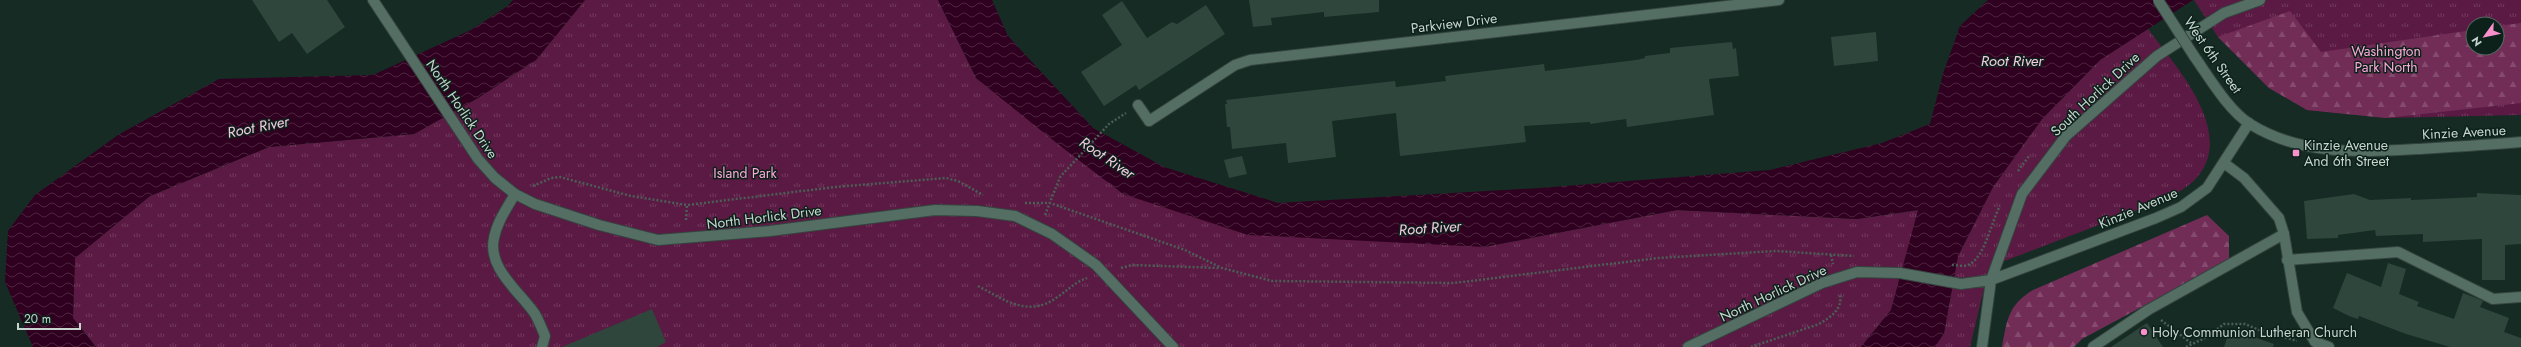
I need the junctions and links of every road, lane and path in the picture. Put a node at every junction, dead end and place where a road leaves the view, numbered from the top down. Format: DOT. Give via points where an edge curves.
graph roads {
  1 [pos="373,0"];
  2 [pos="1779,0"];
  3 [pos="2158,0"];
  4 [pos="2260,0"];
  5 [pos="1138,105"];
  6 [pos="2249,123"];
  7 [pos="1109,124"];
  8 [pos="2521,142"];
  9 [pos="2224,164"];
  10 [pos="514,194"];
  11 [pos="988,198"];
  12 [pos="1022,203"];
  13 [pos="1050,203"];
  14 [pos="687,206"];
  15 [pos="686,220"];
  16 [pos="1039,228"];
  17 [pos="2284,234"];
  18 [pos="1830,255"];
  19 [pos="2287,260"];
  20 [pos="1990,280"];
  21 [pos="978,286"];
  22 [pos="1840,294"];
  23 [pos="2521,298"];
  24 [pos="1031,307"];
  25 [pos="2148,310"];
  26 [pos="2315,342"];
  27 [pos="2191,343"];
  28 [pos="542,347"];
  29 [pos="1173,347"];
  30 [pos="1688,347"];
  31 [pos="1752,347"];
  32 [pos="1982,347"];
  33 [pos="2093,347"];
  34 [pos="2186,347"];
  35 [pos="2330,347"];
  1 -- 10 [label="street, North Horlick Drive" via="468,144 487,170"];
  2 -- 5 [label="street, Parkview Drive" via="1250,60 1235,65 1148,121"];
  3 -- 6 [label="street, West 6th Street, bridge" via="2212,82"];
  4 -- 20 [label="street, South Horlick Drive" via="2224,13 2157,56 2066,136 2022,194"];
  6 -- 8 [label="street, Kinzie Avenue" via="2290,143 2332,151 2357,152"];
  6 -- 9 [label="street, Kinzie Avenue"];
  7 -- 13 [label="path" via="1060,177"];
  9 -- 17 [label="street" via="2244,178 2279,218"];
  9 -- 20 [label="street, Kinzie Avenue" via="2207,188 2181,207"];
  10 -- 14 [label="path" via="543,180 560,177 631,196"];
  10 -- 16 [label="street, North Horlick Drive" via="552,211 658,240 770,231 935,210 977,211 1015,216"];
  10 -- 28 [label="street" via="501,217 493,239 495,256 500,270 535,315 545,336"];
  11 -- 14 [label="path" via="958,181 931,177"];
  12 -- 13 [label="path"];
  13 -- 16 [label="path"];
  13 -- 18 [label="path" via="1185,250 1222,268 1272,281 1454,283 1658,258 1776,251"];
  14 -- 15 [label="path"];
  16 -- 29 [label="street, North Horlick Drive" via="1052,234 1096,265"];
  17 -- 19 [label="street"];
  17 -- 25 [label="street"];
  19 -- 23 [label="street" via="2398,252 2493,299"];
  19 -- 26 [label="street" via="2297,312"];
  20 -- 30 [label="street, North Horlick Drive" via="1961,284 1880,272 1857,272 1822,283"];
  20 -- 32 [label="street, South Horlick Drive"];
  21 -- 24 [label="path" via="1012,304"];
  22 -- 31 [label="path" via="1838,309 1829,318 1819,324"];
  25 -- 27 [label="path"];
  25 -- 33 [label="street"];
  26 -- 27 [label="path" via="2292,341 2245,324 2224,324 2206,337"];
  26 -- 35 [label="street"];
  27 -- 34 [label="path"];
}
